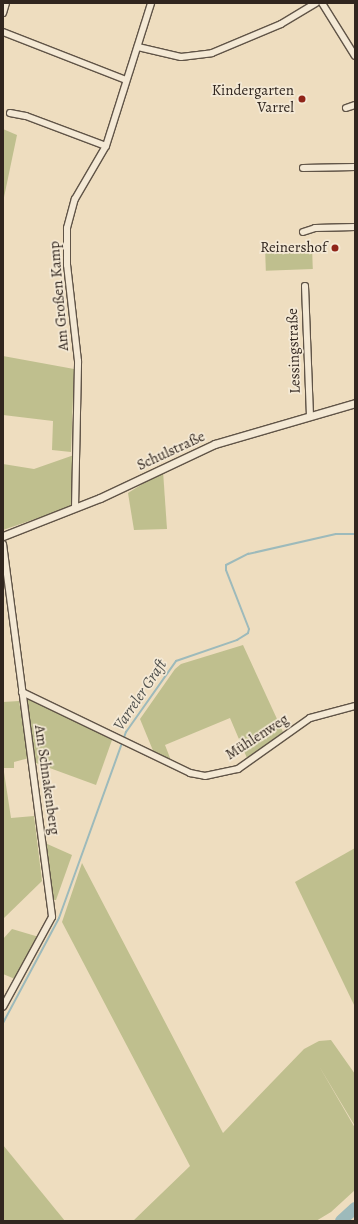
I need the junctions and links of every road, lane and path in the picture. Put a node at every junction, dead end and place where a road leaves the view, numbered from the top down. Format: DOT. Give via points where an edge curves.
graph roads {
  1 [pos="6,3"];
  2 [pos="151,3"];
  3 [pos="316,3"];
  4 [pos="322,3"];
  5 [pos="3,13"];
  6 [pos="3,32"];
  7 [pos="138,47"];
  8 [pos="355,56"];
  9 [pos="126,80"];
  10 [pos="355,105"];
  11 [pos="346,108"];
  12 [pos="10,113"];
  13 [pos="106,146"];
  14 [pos="355,167"];
  15 [pos="303,168"];
  16 [pos="355,227"];
  17 [pos="303,232"];
  18 [pos="305,286"];
  19 [pos="355,403"];
  20 [pos="310,415"];
  21 [pos="75,508"];
  22 [pos="3,536"];
  23 [pos="3,544"];
  24 [pos="22,692"];
  25 [pos="355,706"];
  26 [pos="3,1007"];
  1 -- 5 [label="street"];
  2 -- 7 [label="street, Am Großen Kamp"];
  3 -- 7 [label="street" via="281,24 212,53 181,57"];
  4 -- 8 [label="street"];
  6 -- 9 [label="street"];
  7 -- 9 [label="street, Am Großen Kamp"];
  9 -- 13 [label="street, Am Großen Kamp"];
  10 -- 11 [label="street"];
  12 -- 13 [label="street" via="26,116"];
  13 -- 21 [label="street, Am Großen Kamp" via="75,199 67,228 67,265 78,361"];
  14 -- 15 [label="street"];
  16 -- 17 [label="street" via="315,228"];
  18 -- 20 [label="street, Lessingstraße"];
  19 -- 20 [label="street, Schulstraße"];
  20 -- 21 [label="street, Schulstraße" via="215,444"];
  21 -- 22 [label="street, Schulstraße"];
  23 -- 24 [label="street, Am Schnakenberg"];
  24 -- 25 [label="street, Mühlenweg" via="190,773 205,776 220,775 238,769 310,718"];
  24 -- 26 [label="street, Am Schnakenberg" via="52,917"];
}
